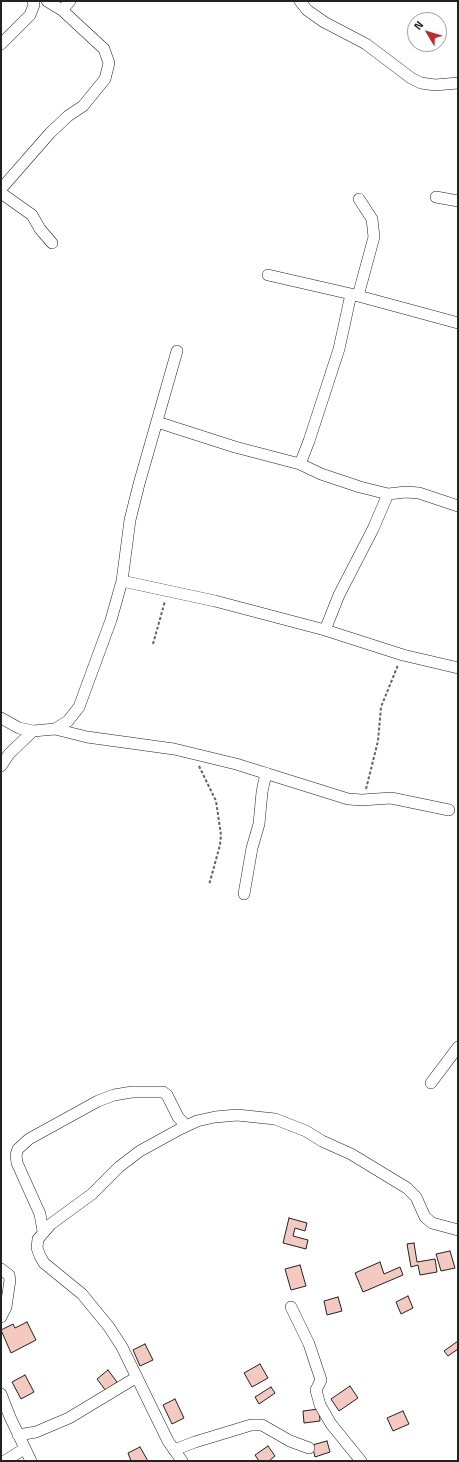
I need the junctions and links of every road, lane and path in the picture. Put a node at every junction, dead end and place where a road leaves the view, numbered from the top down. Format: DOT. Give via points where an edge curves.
graph roads {
  1 [pos="33,1"];
  2 [pos="47,1"];
  3 [pos="70,1"];
  4 [pos="300,1"];
  5 [pos="62,10"];
  6 [pos="1,44"];
  7 [pos="458,83"];
  8 [pos="1,189"];
  9 [pos="1,193"];
  10 [pos="436,197"];
  11 [pos="359,199"];
  12 [pos="458,201"];
  13 [pos="52,243"];
  14 [pos="268,275"];
  15 [pos="354,295"];
  16 [pos="458,323"];
  17 [pos="176,351"];
  18 [pos="157,422"];
  19 [pos="300,464"];
  20 [pos="388,494"];
  21 [pos="458,506"];
  22 [pos="122,581"];
  23 [pos="168,591"];
  24 [pos="326,630"];
  25 [pos="153,644"];
  26 [pos="403,655"];
  27 [pos="458,668"];
  28 [pos="1,718"];
  29 [pos="55,729"];
  30 [pos="33,731"];
  31 [pos="189,753"];
  32 [pos="1,766"];
  33 [pos="266,773"];
  34 [pos="362,800"];
  35 [pos="449,810"];
  36 [pos="209,885"];
  37 [pos="244,894"];
  38 [pos="458,1047"];
  39 [pos="431,1083"];
  40 [pos="186,1126"];
  41 [pos="458,1230"];
  42 [pos="43,1231"];
  43 [pos="1,1269"];
  44 [pos="291,1306"];
  45 [pos="1,1317"];
  46 [pos="137,1377"];
  47 [pos="1,1394"];
  48 [pos="18,1435"];
  49 [pos="309,1448"];
  50 [pos="24,1449"];
  51 [pos="174,1450"];
  52 [pos="5,1461"];
  53 [pos="31,1461"];
  54 [pos="182,1461"];
  55 [pos="361,1461"];
  1 -- 6 [label="street" via="30,15"];
  2 -- 5 [label="street"];
  3 -- 5 [label="street"];
  4 -- 7 [label="street" via="307,10 324,22 366,44 411,78 435,85"];
  5 -- 8 [label="street" via="104,49 109,63 105,79 83,106 50,133"];
  9 -- 13 [label="street" via="32,215"];
  10 -- 12 [label="street"];
  11 -- 15 [label="street" via="372,219 374,236"];
  14 -- 15 [label="street"];
  15 -- 16 [label="street"];
  15 -- 19 [label="street" via="310,441"];
  17 -- 18 [label="street"];
  18 -- 19 [label="street"];
  18 -- 22 [label="street" via="130,520"];
  19 -- 20 [label="street" via="321,474"];
  20 -- 21 [label="street" via="419,493"];
  20 -- 24 [label="street" via="339,595"];
  22 -- 23 [label="street"];
  22 -- 29 [label="street" via="111,620 79,707 68,721"];
  23 -- 24 [label="street"];
  23 -- 25 [label="path"];
  24 -- 26 [label="street"];
  26 -- 27 [label="street"];
  26 -- 34 [label="path" via="381,707 378,741"];
  28 -- 30 [label="street" via="19,728"];
  29 -- 30 [label="street"];
  29 -- 31 [label="street" via="87,737 145,744"];
  30 -- 32 [label="street" via="9,754"];
  31 -- 33 [label="street"];
  31 -- 36 [label="path" via="202,771 216,801 221,835"];
  33 -- 34 [label="street" via="348,799"];
  33 -- 37 [label="street" via="259,824"];
  34 -- 35 [label="street" via="390,798"];
  38 -- 39 [label="street"];
  40 -- 41 [label="street" via="215,1116 237,1115 290,1123 351,1154 407,1188 416,1197 425,1217 432,1223"];
  40 -- 42 [label="street" via="130,1158 92,1194"];
  40 -- 42 [label="street" via="163,1092 132,1092 114,1095 98,1102 29,1138 18,1149 17,1163 40,1214"];
  42 -- 46 [label="street" via="38,1239 37,1248 44,1263 95,1308 122,1347"];
  43 -- 45 [label="street" via="9,1275 10,1280 6,1307"];
  44 -- 55 [label="street" via="309,1344 321,1380 316,1390 320,1405 331,1424"];
  46 -- 48 [label="street" via="62,1421 36,1432"];
  46 -- 51 [label="street"];
  47 -- 48 [label="street"];
  48 -- 50 [label="street"];
  49 -- 51 [label="street" via="290,1441 262,1425 251,1425"];
  50 -- 52 [label="street"];
  50 -- 53 [label="street"];
  51 -- 54 [label="street"];
}
